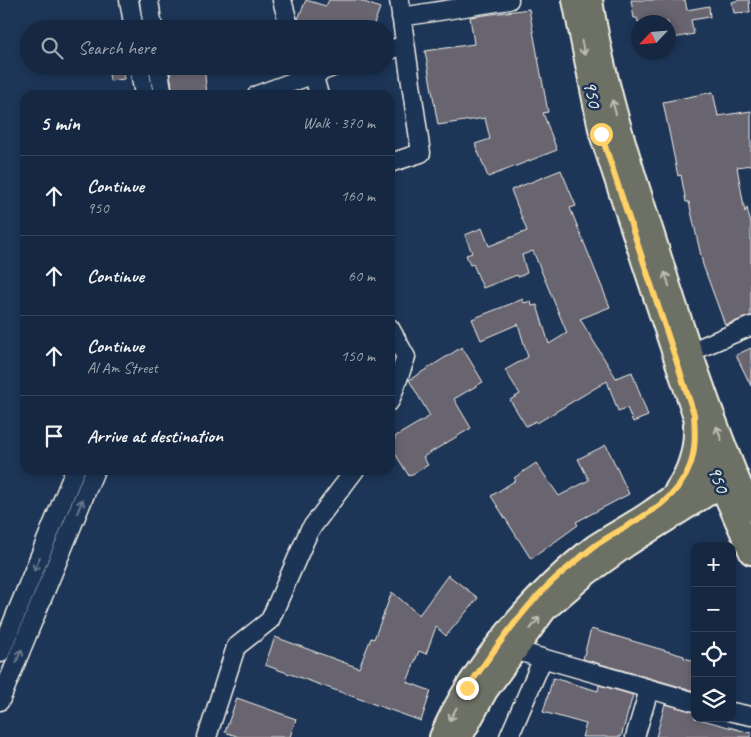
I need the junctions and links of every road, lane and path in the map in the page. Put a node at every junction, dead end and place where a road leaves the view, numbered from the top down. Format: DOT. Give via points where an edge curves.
graph roads {
  1 [pos="129,0"];
  2 [pos="149,0"];
  3 [pos="282,0"];
  4 [pos="509,0"];
  5 [pos="574,0"];
  6 [pos="590,0"];
  7 [pos="400,9"];
  8 [pos="132,20"];
  9 [pos="152,20"];
  10 [pos="288,20"];
  11 [pos="405,46"];
  12 [pos="395,49"];
  13 [pos="141,75"];
  14 [pos="160,75"];
  15 [pos="299,75"];
  16 [pos="311,75"];
  17 [pos="143,90"];
  18 [pos="162,90"];
  19 [pos="267,90"];
  20 [pos="317,90"];
  21 [pos="395,162"];
  22 [pos="751,326"];
  23 [pos="395,337"];
  24 [pos="690,352"];
  25 [pos="395,387"];
  26 [pos="694,414"];
  27 [pos="725,472"];
  28 [pos="72,475"];
  29 [pos="93,475"];
  30 [pos="351,475"];
  31 [pos="656,508"];
  32 [pos="751,510"];
  33 [pos="678,515"];
  34 [pos="748,546"];
  35 [pos="514,650"];
  36 [pos="0,653"];
  37 [pos="543,658"];
  38 [pos="649,690"];
  39 [pos="0,701"];
  40 [pos="691,701"];
  41 [pos="736,713"];
  42 [pos="751,716"];
  43 [pos="207,737"];
  44 [pos="441,737"];
  45 [pos="461,737"];
  46 [pos="509,737"];
  47 [pos="635,737"];
  1 -- 8 [label="street"];
  2 -- 9 [label="street"];
  3 -- 10 [label="street"];
  4 -- 7 [label="street"];
  5 -- 26 [label="main road, 950 / 950, one-way" via="601,134"];
  24 -- 6 [label="main road, 950, one-way" via="620,131 597,43"];
  7 -- 11 [label="street"];
  11 -- 12 [label="street"];
  11 -- 21 [label="street" via="421,154"];
  13 -- 17 [label="street"];
  14 -- 18 [label="street"];
  15 -- 19 [label="street"];
  16 -- 20 [label="street"];
  22 -- 24 [label="street"];
  23 -- 25 [label="street" via="406,357"];
  27 -- 24 [label="main road, 950, one-way"];
  26 -- 27 [label="main road, 950 / 950"];
  26 -- 31 [label="main road" via="696,440 690,467 676,490"];
  27 -- 31 [label="main road"];
  27 -- 32 [label="main road, 950"];
  27 -- 33 [label="main road"];
  27 -- 34 [label="main road, 950 / 950"];
  28 -- 36 [label="street, one-way"];
  39 -- 29 [label="street, one-way"];
  30 -- 43 [label="street" via="309,531 270,620 236,647"];
  31 -- 44 [label="main road, one-way" via="597,545 557,577 525,610 467,688"];
  33 -- 34 [label="main road" via="693,510 709,510 724,515 736,525"];
  35 -- 33 [label="main road, one-way" via="545,610 588,573"];
  35 -- 37 [label="street"];
  35 -- 45 [label="main road" via="486,691"];
  37 -- 38 [label="street"];
  37 -- 46 [label="street"];
  38 -- 40 [label="street"];
  38 -- 47 [label="street"];
  41 -- 42 [label="street"];
}
